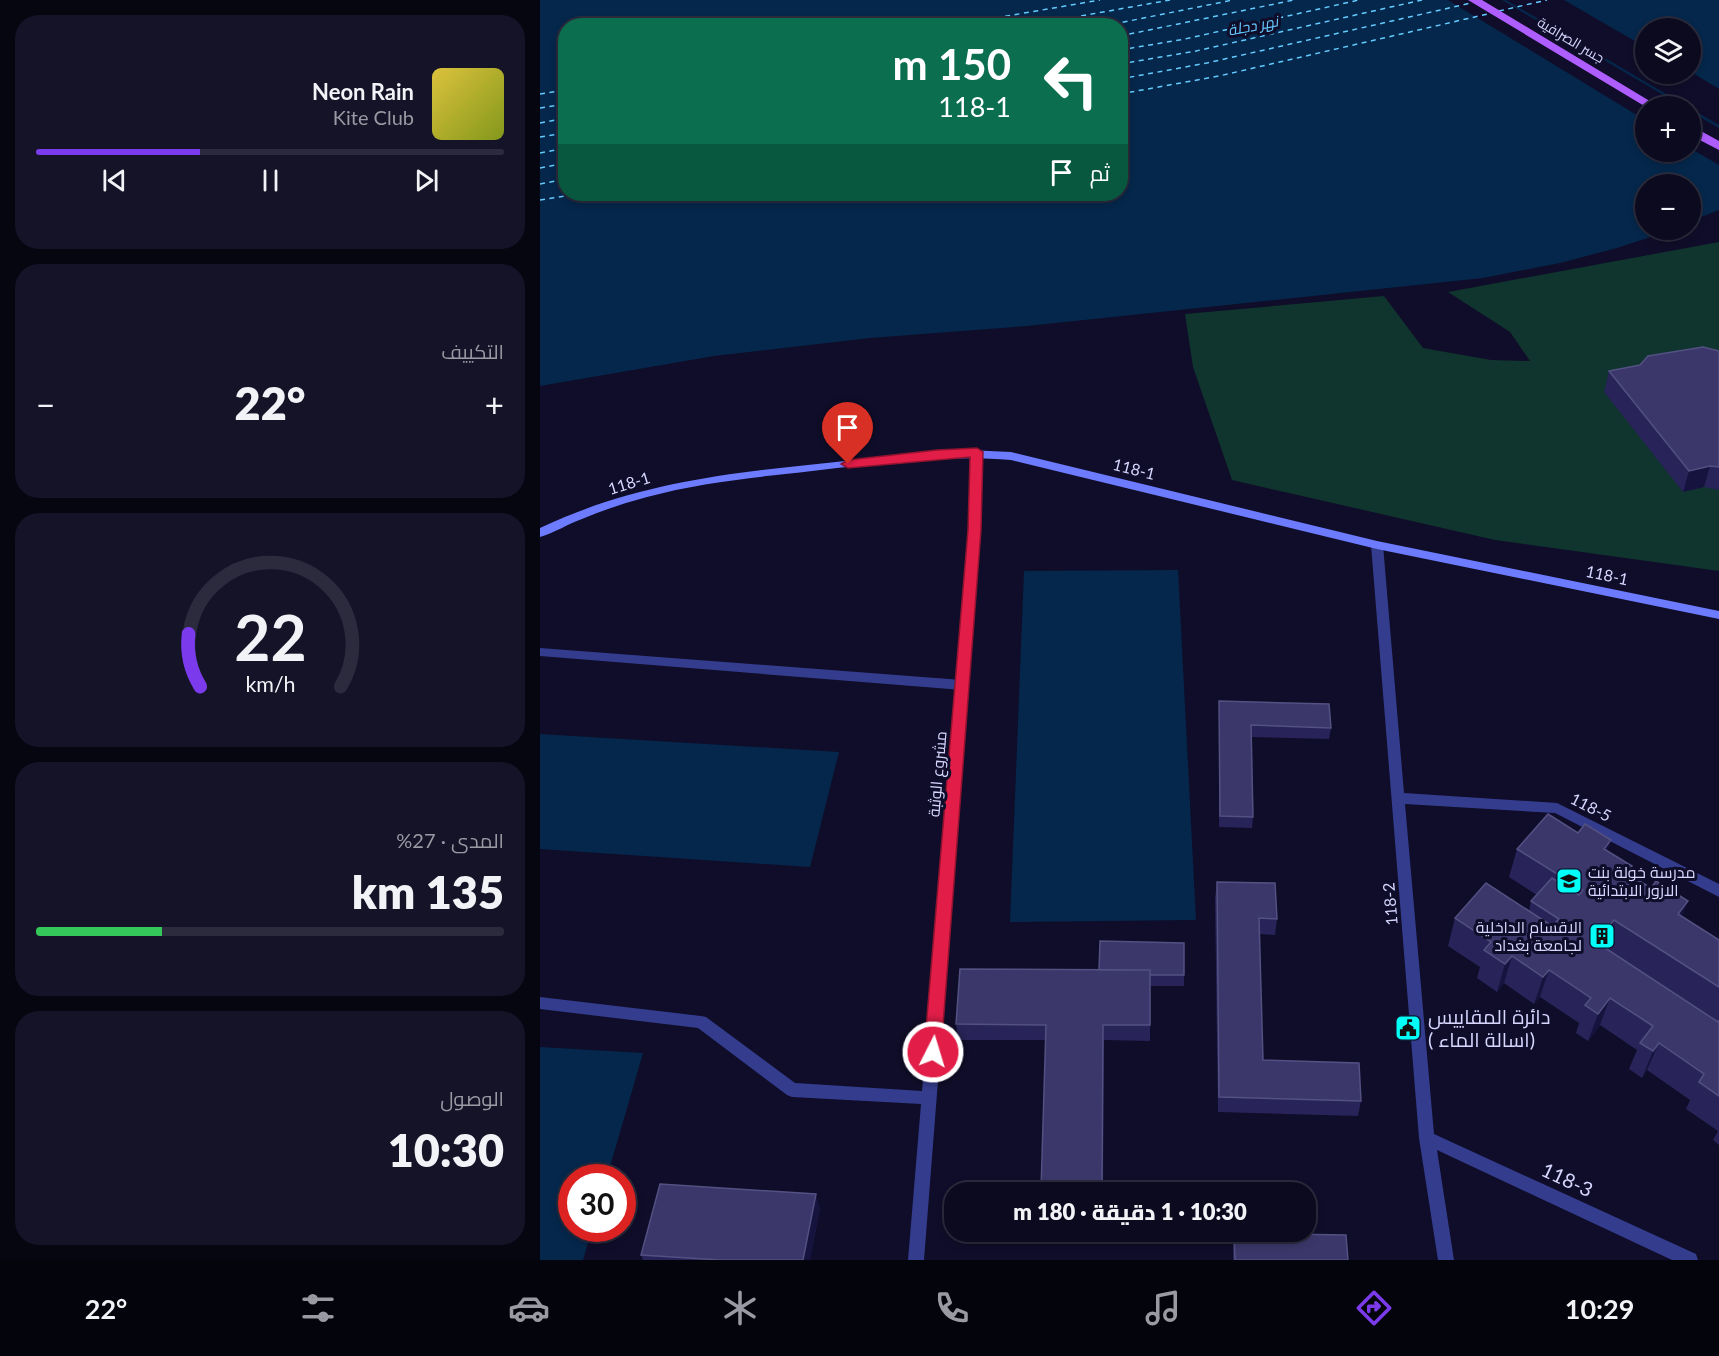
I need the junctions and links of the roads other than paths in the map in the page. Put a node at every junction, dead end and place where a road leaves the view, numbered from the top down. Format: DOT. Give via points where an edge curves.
graph roads {
  1 [pos="1474,0"];
  2 [pos="1635,96"];
  3 [pos="1701,135"];
  4 [pos="1719,146"];
  5 [pos="977,452"];
  6 [pos="540,533"];
  7 [pos="1377,545"];
  8 [pos="1719,615"];
  9 [pos="540,652"];
  10 [pos="963,685"];
  11 [pos="1399,798"];
  12 [pos="1719,891"];
  13 [pos="540,1003"];
  14 [pos="929,1098"];
  15 [pos="1427,1138"];
  16 [pos="916,1260"];
  17 [pos="1446,1260"];
  18 [pos="1690,1260"];
  1 -- 2 [label="main road, جسر الصرافية"];
  3 -- 4 [label="main road"];
  5 -- 6 [label="street, 118-1" via="714,479 645,494"];
  5 -- 7 [label="street, 118-1" via="1011,456"];
  5 -- 10 [label="street, مشروع الوثبة"];
  7 -- 8 [label="street, 118-1"];
  7 -- 11 [label="street, 118-2"];
  9 -- 10 [label="street"];
  10 -- 14 [label="street, مشروع الوثبة"];
  11 -- 12 [label="street, 118-5" via="1557,808"];
  11 -- 15 [label="street, 118-2"];
  13 -- 14 [label="street" via="701,1022 792,1090"];
  14 -- 16 [label="street, مشروع الوثبة"];
  15 -- 17 [label="street, 118-2"];
  15 -- 18 [label="street, 118-3"];
}
